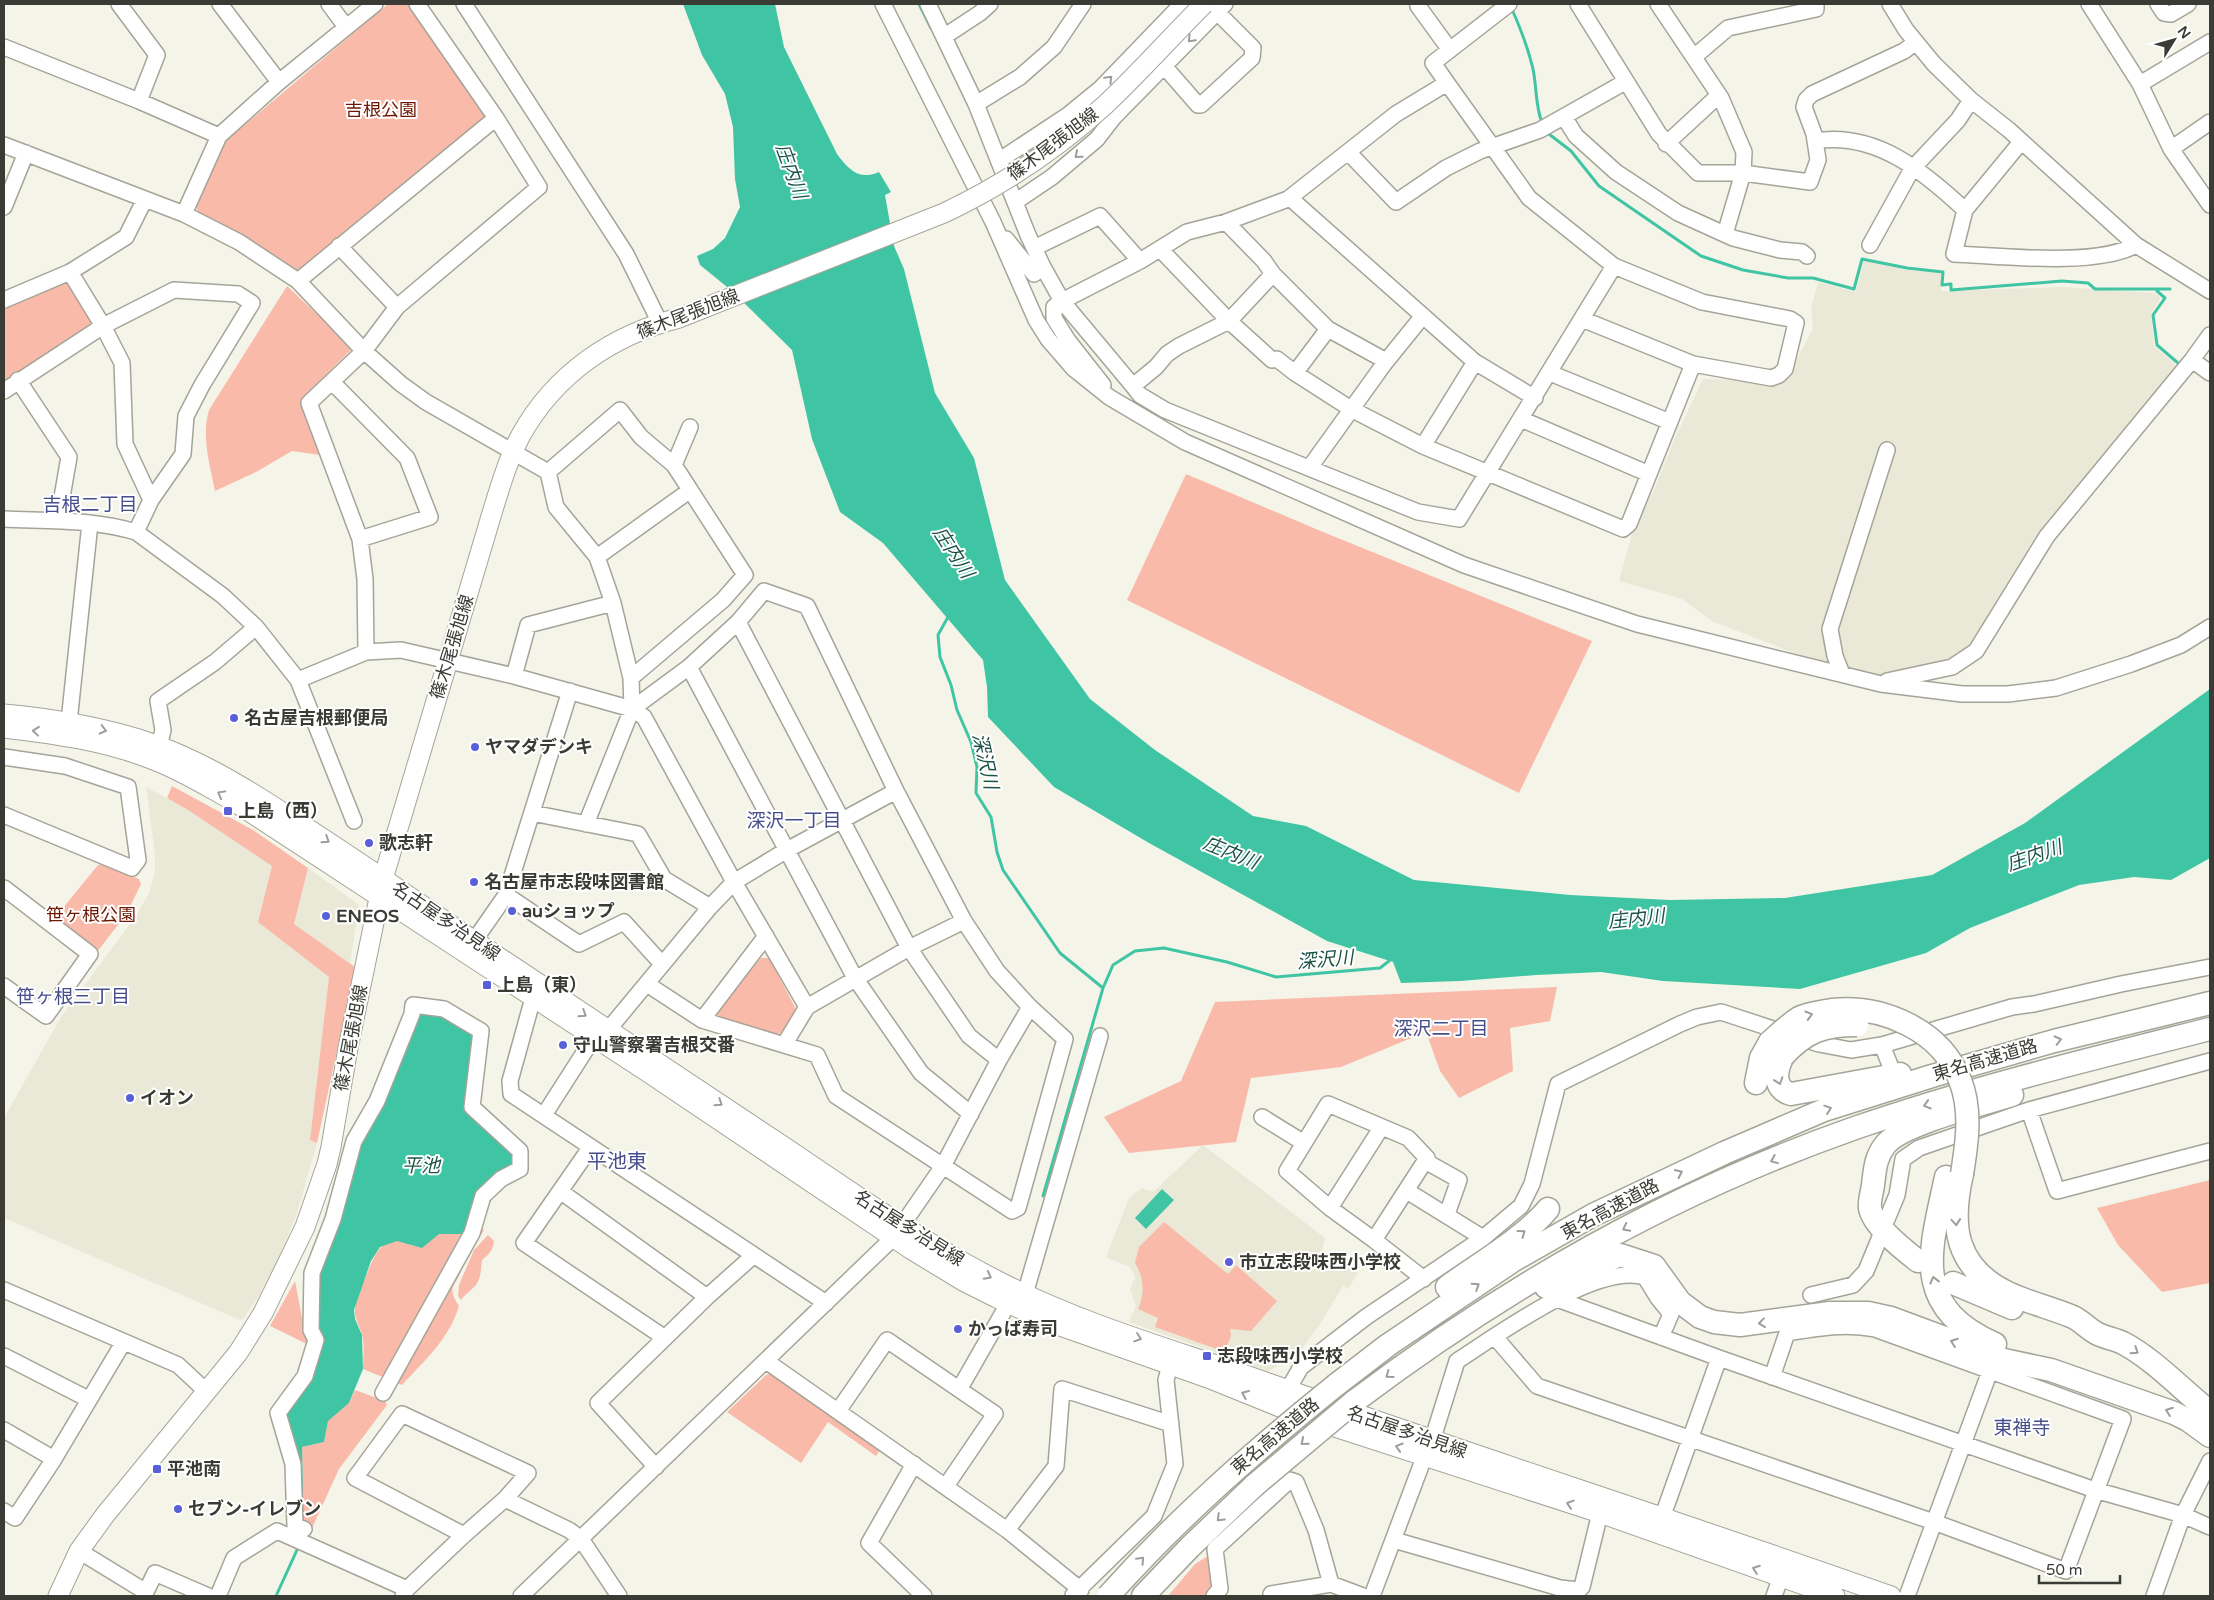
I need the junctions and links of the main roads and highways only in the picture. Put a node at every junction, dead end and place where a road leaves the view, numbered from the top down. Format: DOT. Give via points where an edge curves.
graph roads {
  1 [pos="1215,7"];
  2 [pos="4,714"];
  3 [pos="4,728"];
  4 [pos="383,878"];
  5 [pos="379,897"];
  6 [pos="2210,1003"];
  7 [pos="2210,1029"];
  8 [pos="601,1034"];
  9 [pos="1776,1049"];
  10 [pos="1994,1057"];
  11 [pos="1756,1083"];
  12 [pos="1955,1174"];
  13 [pos="1548,1210"];
  14 [pos="899,1232"];
  15 [pos="1918,1261"];
  16 [pos="1953,1283"];
  17 [pos="2098,1334"];
  18 [pos="1423,1351"];
  19 [pos="2051,1370"];
  20 [pos="1334,1382"];
  21 [pos="2210,1412"];
  22 [pos="2210,1436"];
  23 [pos="1428,1448"];
  24 [pos="58,1596"];
  25 [pos="1108,1596"];
  26 [pos="1143,1596"];
  27 [pos="1835,1596"];
  28 [pos="1891,1596"];
  1 -- 4 [label="main road, 篠木尾張旭線, bridge" via="1087,121 1041,157 982,195 944,213 660,323 603,348 576,368 538,409 520,436 502,478"];
  2 -- 4 [label="main road, 名古屋多治見線, one-way" via="69,722 159,747 229,778"];
  5 -- 3 [label="main road, 名古屋多治見線, one-way" via="230,800 166,765 75,737"];
  4 -- 5 [label="main road, 篠木尾張旭線"];
  4 -- 8 [label="main road, 名古屋多治見線, one-way" via="474,940"];
  5 -- 8 [label="main road, 名古屋多治見線" via="533,998"];
  5 -- 24 [label="main road, 篠木尾張旭線" via="327,1164 305,1227 267,1306 238,1353 105,1515 79,1551"];
  10 -- 6 [label="highway, 東名高速道路, one-way"];
  7 -- 15 [label="highway" via="1894,1136 1881,1152 1874,1168 1870,1210 1878,1224"];
  7 -- 18 [label="highway, 東名高速道路, one-way" via="1960,1094 1853,1129 1764,1164 1590,1247 1512,1292"];
  8 -- 14 [label="main road, 名古屋多治見線"];
  9 -- 10 [label="highway, one-way" via="1778,1082 1786,1093 1791,1094 1957,1061"];
  9 -- 11 [label="highway" via="1761,1058"];
  9 -- 12 [label="highway, bridge" via="1787,1026 1801,1018 1844,1009 1892,1016 1931,1039 1960,1078 1966,1098 1967,1143"];
  20 -- 10 [label="highway, 東名高速道路, one-way" via="1514,1260 1638,1193 1824,1110"];
  12 -- 17 [label="highway, one-way" via="1956,1229 1973,1266 1995,1286 2075,1318"];
  19 -- 12 [label="highway, one-way" via="1971,1332 1951,1316 1935,1288 1931,1261 1933,1239"];
  20 -- 13 [label="highway, one-way" via="1362,1352"];
  14 -- 23 [label="main road, 名古屋多治見線, one-way" via="1025,1294 1096,1323 1288,1390"];
  23 -- 14 [label="main road, 名古屋多治見線, one-way" via="1346,1432 1216,1381 1050,1322 962,1281"];
  16 -- 17 [label="highway" via="2070,1329"];
  17 -- 21 [label="highway, one-way" via="2137,1352"];
  19 -- 18 [label="highway, one-way" via="2004,1360 1891,1318 1868,1313 1830,1313 1740,1325 1714,1322 1700,1317 1680,1302 1654,1266 1620,1255 1549,1286"];
  18 -- 26 [label="highway, 東名高速道路, one-way, bridge" via="1355,1401 1255,1485"];
  22 -- 19 [label="highway, one-way" via="2174,1413"];
  25 -- 20 [label="highway, 東名高速道路, one-way, bridge" via="1214,1488"];
  27 -- 23 [label="main road, 名古屋多治見線, one-way" via="1600,1513 1457,1468"];
  23 -- 28 [label="main road, 名古屋多治見線" via="1662,1518"];
}
